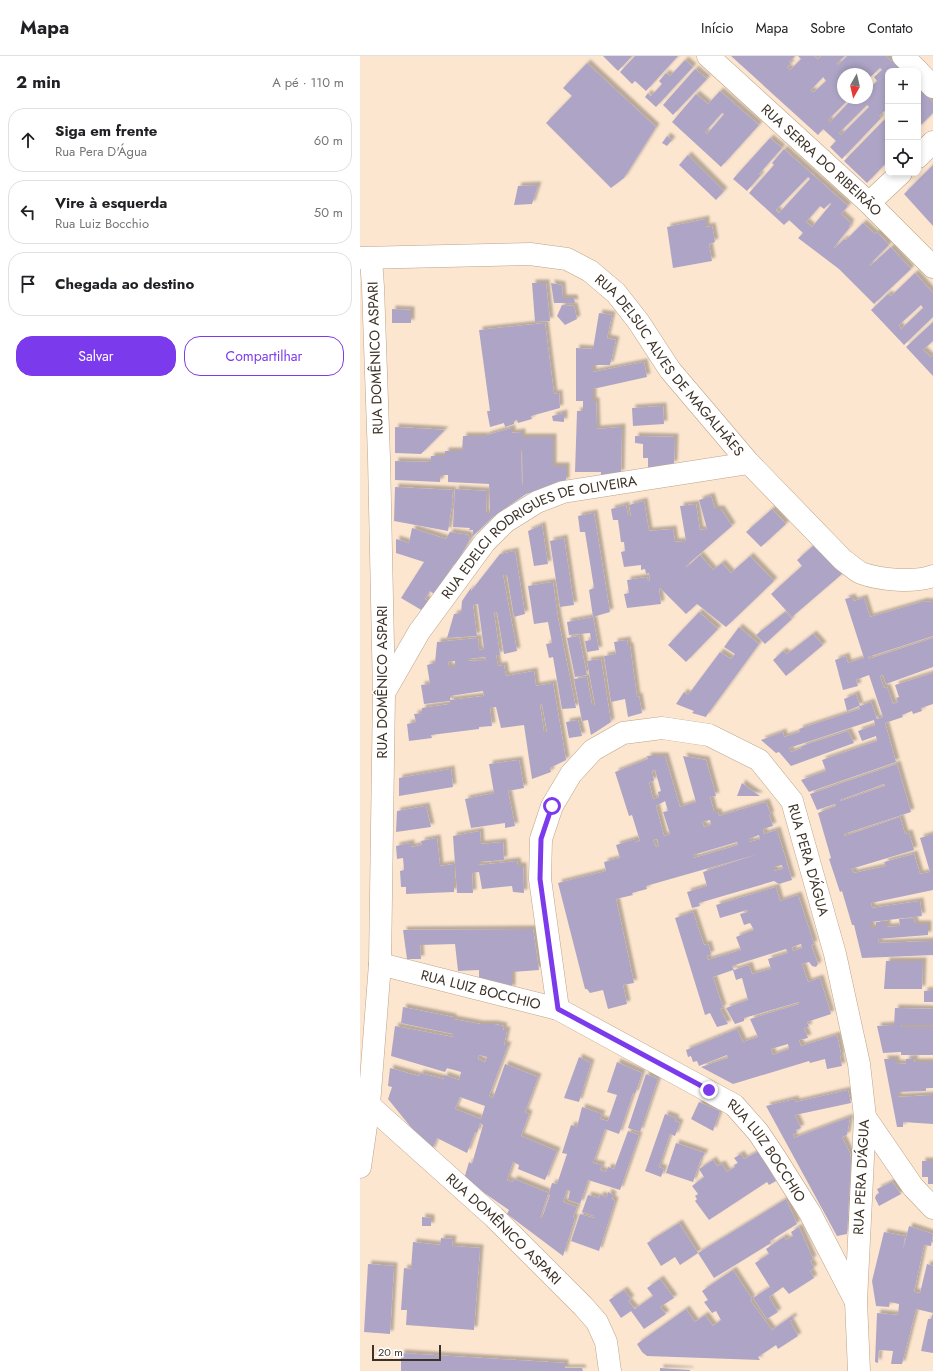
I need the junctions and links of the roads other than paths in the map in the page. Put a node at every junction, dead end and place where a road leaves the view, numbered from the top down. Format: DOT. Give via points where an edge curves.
graph roads {
  1 [pos="708,56"];
  2 [pos="903,56"];
  3 [pos="915,68"];
  4 [pos="921,74"];
  5 [pos="933,87"];
  6 [pos="933,142"];
  7 [pos="921,154"];
  8 [pos="898,176"];
  9 [pos="869,203"];
  10 [pos="365,258"];
  11 [pos="933,267"];
  12 [pos="749,463"];
  13 [pos="933,576"];
  14 [pos="384,693"];
  15 [pos="380,964"];
  16 [pos="558,1009"];
  17 [pos="369,1105"];
  18 [pos="865,1117"];
  19 [pos="360,1167"];
  20 [pos="933,1208"];
  21 [pos="856,1301"];
  22 [pos="610,1371"];
  23 [pos="859,1371"];
  24 [pos="877,1371"];
  1 -- 9 [label="street, RUA SERRA DO RIBEIRÃO"];
  2 -- 3 [label="street"];
  4 -- 5 [label="street"];
  6 -- 7 [label="street"];
  8 -- 9 [label="street"];
  9 -- 11 [label="street, RUA SERRA DO RIBEIRÃO"];
  10 -- 12 [label="street, RUA DELSUC ALVES DE MAGALHÃES" via="530,254 567,259 590,271 616,293 670,370"];
  10 -- 14 [label="street, RUA DOMÊNICO ASPARI" via="373,286"];
  12 -- 13 [label="street, RUA DELSUC ALVES DE MAGALHÃES" via="843,560 860,572 886,579 925,579"];
  12 -- 14 [label="street, RUA EDELCI RODRIGUES DE OLIVEIRA" via="563,492 537,502 505,522 485,542 419,632"];
  14 -- 15 [label="street, RUA DOMÊNICO ASPARI"];
  15 -- 16 [label="street, RUA LUIZ BOCCHIO"];
  15 -- 17 [label="street, RUA DOMÊNICO ASPARI"];
  16 -- 18 [label="street, RUA PERA D'ÁGUA" via="540,879 541,839 552,806 571,774 593,750 623,733 662,728 709,735 759,760 792,801 835,954 859,1064"];
  16 -- 21 [label="street, RUA LUIZ BOCCHIO" via="734,1105 758,1132 810,1213"];
  17 -- 19 [label="street, RUA DOMÊNICO ASPARI"];
  17 -- 22 [label="street, RUA DOMÊNICO ASPARI" via="494,1217 583,1306 597,1322 606,1342"];
  18 -- 20 [label="street" via="913,1187"];
  18 -- 21 [label="street, RUA PERA D'ÁGUA"];
  21 -- 23 [label="street, RUA PERA D'ÁGUA"];
  23 -- 24 [label="street"];
}
